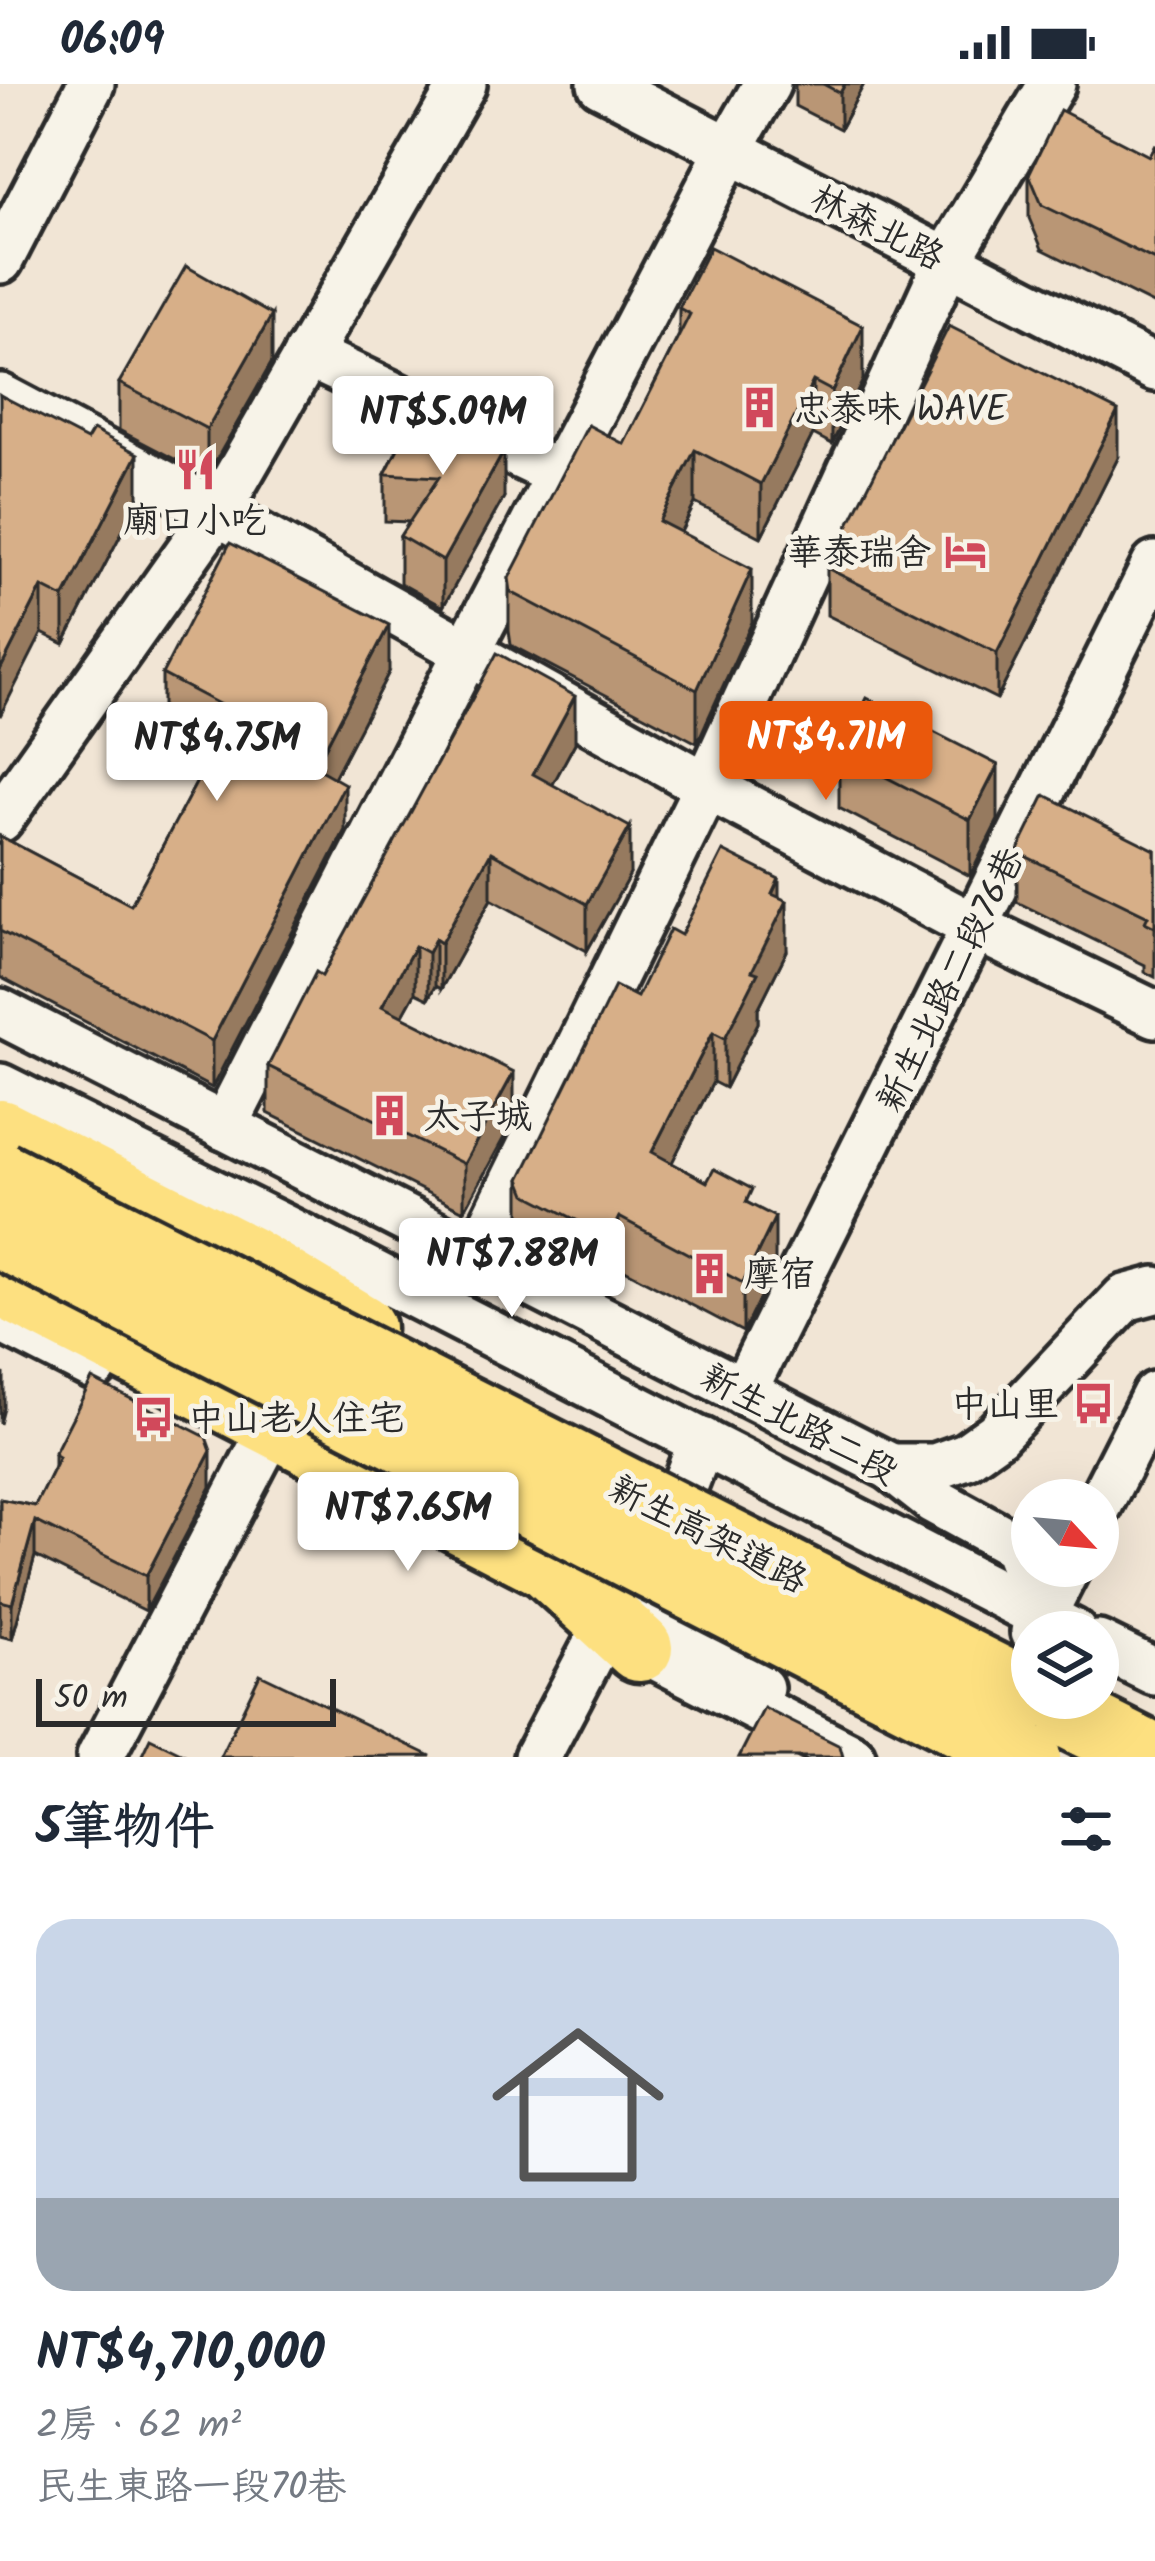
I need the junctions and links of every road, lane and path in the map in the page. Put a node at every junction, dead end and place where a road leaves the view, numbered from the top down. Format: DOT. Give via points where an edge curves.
graph roads {
  1 [pos="91,84"];
  2 [pos="463,84"];
  3 [pos="602,84"];
  4 [pos="766,84"];
  5 [pos="1052,84"];
  6 [pos="729,150"];
  7 [pos="0,260"];
  8 [pos="947,261"];
  9 [pos="307,354"];
  10 [pos="1155,368"];
  11 [pos="0,397"];
  12 [pos="560,474"];
  13 [pos="217,512"];
  14 [pos="1155,565"];
  15 [pos="466,652"];
  16 [pos="707,786"];
  17 [pos="0,819"];
  18 [pos="975,927"];
  19 [pos="0,1012"];
  20 [pos="1155,1014"];
  21 [pos="0,1087"];
  22 [pos="224,1127"];
  23 [pos="0,1133"];
  24 [pos="0,1175"];
  25 [pos="0,1234"];
  26 [pos="477,1256"];
  27 [pos="0,1282"];
  28 [pos="1155,1290"];
  29 [pos="0,1319"];
  30 [pos="743,1393"];
  31 [pos="1155,1395"];
  32 [pos="702,1441"];
  33 [pos="260,1451"];
  34 [pos="891,1466"];
  35 [pos="1112,1479"];
  36 [pos="667,1513"];
  37 [pos="1012,1611"];
  38 [pos="1039,1611"];
  39 [pos="622,1639"];
  40 [pos="1119,1654"];
  41 [pos="1155,1672"];
  42 [pos="1011,1685"];
  43 [pos="1011,1687"];
  44 [pos="1077,1719"];
  45 [pos="841,1752"];
  46 [pos="100,1757"];
  47 [pos="537,1757"];
  48 [pos="970,1757"];
  49 [pos="1027,1757"];
  50 [pos="1152,1757"];
  1 -- 7 [label="street"];
  2 -- 9 [label="street"];
  3 -- 6 [label="street, 林森北路"];
  4 -- 6 [label="street"];
  5 -- 8 [label="street"];
  6 -- 8 [label="street, 林森北路"];
  6 -- 12 [label="street"];
  8 -- 10 [label="street, 林森北路"];
  8 -- 16 [label="street"];
  9 -- 12 [label="street"];
  9 -- 13 [label="street"];
  11 -- 13 [label="street"];
  12 -- 15 [label="street"];
  13 -- 15 [label="street"];
  13 -- 17 [label="street"];
  14 -- 18 [label="street, 新生北路二段76巷"];
  15 -- 16 [label="street"];
  15 -- 22 [label="street"];
  16 -- 18 [label="street"];
  16 -- 26 [label="street"];
  18 -- 20 [label="street"];
  18 -- 30 [label="street, 新生北路二段76巷"];
  19 -- 22 [label="street, 新生北路二段"];
  21 -- 32 [label="street, 新生北路二段"];
  22 -- 26 [label="street, 新生北路二段"];
  23 -- 36 [label="highway, bridge" via="248,1259"];
  24 -- 36 [label="highway, 新生高架道路, bridge"];
  25 -- 49 [label="highway, 新生高架道路, bridge"];
  26 -- 30 [label="street, 新生北路二段"];
  27 -- 39 [label="highway" via="548,1565"];
  28 -- 34 [label="street" via="1125,1298 998,1434 966,1456 935,1467"];
  29 -- 33 [label="street"];
  30 -- 34 [label="street, 新生北路二段"];
  31 -- 35 [label="street"];
  32 -- 37 [label="street, 新生北路二段"];
  32 -- 45 [label="street" via="642,1594"];
  33 -- 39 [label="street"];
  33 -- 46 [label="street"];
  34 -- 38 [label="street, 新生北路二段" via="933,1500 1015,1545"];
  36 -- 42 [label="highway, 新生高架道路, bridge"];
  39 -- 45 [label="street"];
  39 -- 47 [label="street"];
  40 -- 41 [label="street"];
  43 -- 48 [label="street, bridge"];
  44 -- 50 [label="highway, 新生高架道路"];
}
